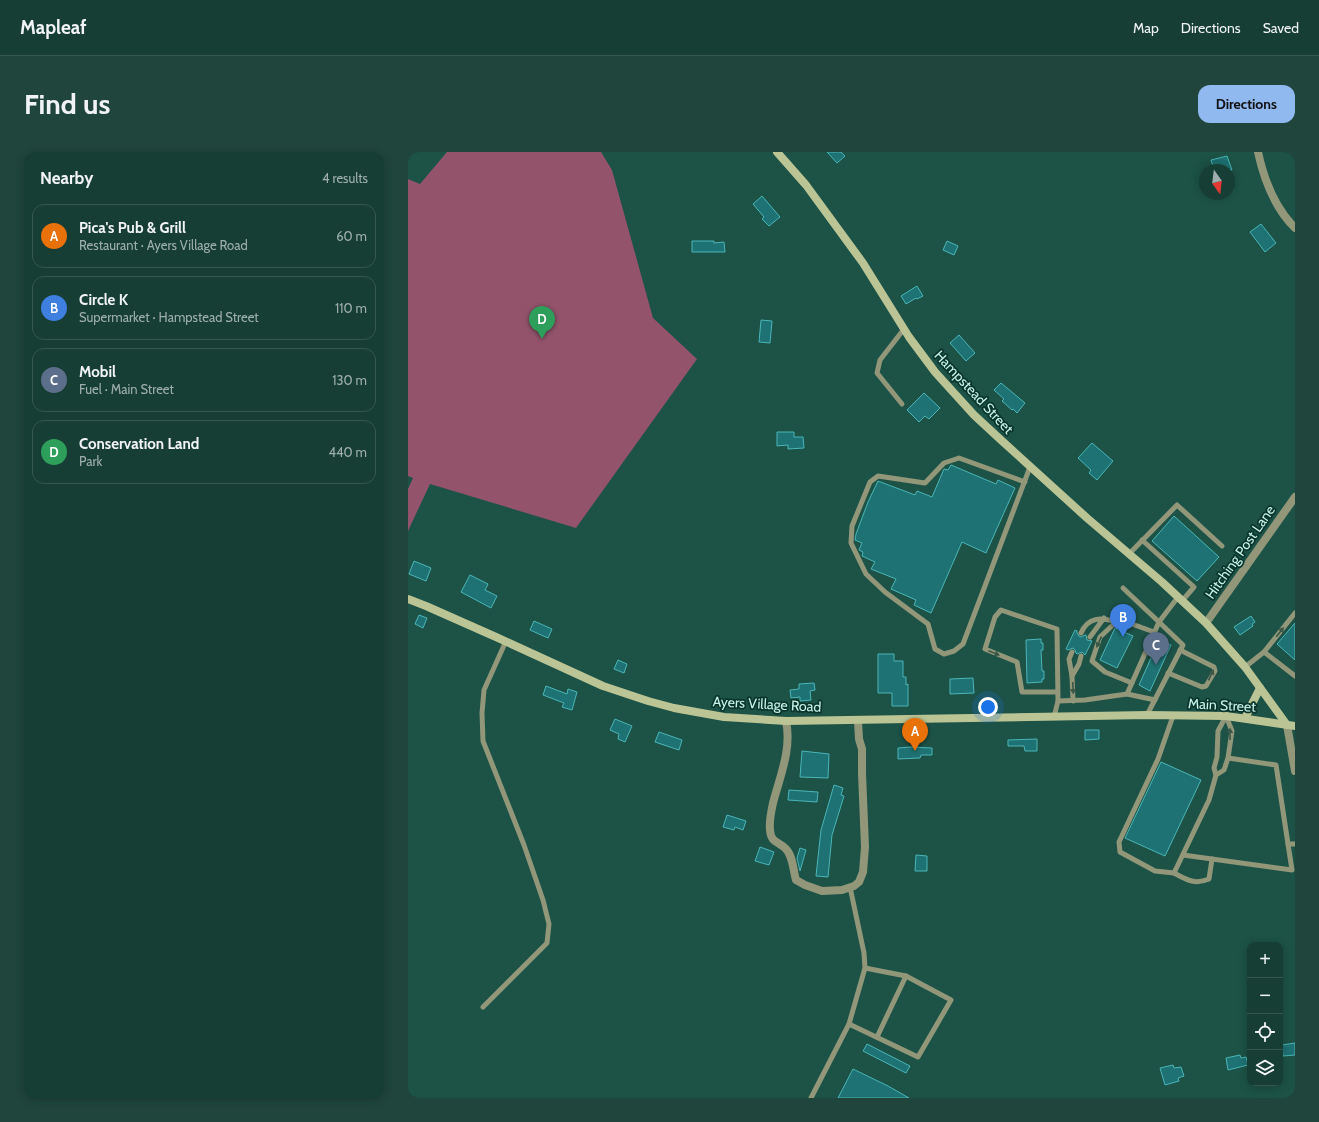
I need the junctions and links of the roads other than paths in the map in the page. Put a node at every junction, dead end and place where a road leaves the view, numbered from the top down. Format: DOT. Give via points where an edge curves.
graph roads {
  1 [pos="777,152"];
  2 [pos="1258,152"];
  3 [pos="1295,228"];
  4 [pos="904,329"];
  5 [pos="902,404"];
  6 [pos="1030,467"];
  7 [pos="1025,482"];
  8 [pos="1295,497"];
  9 [pos="1142,540"];
  10 [pos="1222,546"];
  11 [pos="1129,554"];
  12 [pos="1123,588"];
  13 [pos="408,599"];
  14 [pos="1180,599"];
  15 [pos="1295,613"];
  16 [pos="1104,618"];
  17 [pos="1116,622"];
  18 [pos="1159,622"];
  19 [pos="1206,623"];
  20 [pos="1154,632"];
  21 [pos="1081,633"];
  22 [pos="1090,637"];
  23 [pos="506,641"];
  24 [pos="1180,650"];
  25 [pos="1072,652"];
  26 [pos="1264,652"];
  27 [pos="1081,656"];
  28 [pos="1245,667"];
  29 [pos="1168,673"];
  30 [pos="1072,676"];
  31 [pos="1295,676"];
  32 [pos="1132,683"];
  33 [pos="1260,688"];
  34 [pos="1058,692"];
  35 [pos="1127,694"];
  36 [pos="1155,700"];
  37 [pos="1058,701"];
  38 [pos="1073,701"];
  39 [pos="1147,715"];
  40 [pos="1173,716"];
  41 [pos="1226,716"];
  42 [pos="1054,717"];
  43 [pos="1246,718"];
  44 [pos="786,721"];
  45 [pos="858,721"];
  46 [pos="1291,725"];
  47 [pos="1228,758"];
  48 [pos="1295,771"];
  49 [pos="1216,775"];
  50 [pos="1288,844"];
  51 [pos="1295,844"];
  52 [pos="1183,855"];
  53 [pos="1212,859"];
  54 [pos="1174,873"];
  55 [pos="850,887"];
  56 [pos="864,968"];
  57 [pos="906,976"];
  58 [pos="483,1007"];
  59 [pos="849,1024"];
  60 [pos="877,1037"];
  61 [pos="811,1098"];
  1 -- 4 [label="main road, Hampstead Street" via="806,185 863,263"];
  2 -- 3 [label="street" via="1268,188"];
  4 -- 5 [label="lane" via="880,360 877,373"];
  4 -- 6 [label="main road, Hampstead Street" via="934,372 953,393"];
  6 -- 7 [label="lane"];
  6 -- 11 [label="main road, Hampstead Street"];
  7 -- 7 [label="lane" via="963,644 954,651 944,654 935,648 928,624 866,574 851,543 852,526 870,482 878,476 925,483 944,463 959,458"];
  8 -- 19 [label="street, Hitching Post Lane"];
  9 -- 10 [label="lane" via="1177,505"];
  9 -- 11 [label="lane"];
  9 -- 14 [label="lane" via="1194,587"];
  11 -- 14 [label="main road, Hampstead Street"];
  12 -- 18 [label="lane"];
  13 -- 23 [label="main road, Ayers Village Road"];
  14 -- 18 [label="lane"];
  14 -- 19 [label="main road, Hampstead Street"];
  26 -- 15 [label="lane, one-way"];
  16 -- 17 [label="lane"];
  16 -- 21 [label="lane" via="1084,626"];
  16 -- 22 [label="lane"];
  17 -- 20 [label="lane" via="1132,624"];
  17 -- 32 [label="lane, one-way" via="1100,638 1092,661 1105,672"];
  18 -- 20 [label="lane"];
  18 -- 24 [label="lane" via="1182,645"];
  19 -- 28 [label="main road, Hampstead Street"];
  20 -- 32 [label="lane"];
  23 -- 44 [label="main road, Ayers Village Road" via="603,686 648,701 724,717"];
  23 -- 58 [label="lane" via="484,690 483,742 524,845 549,924 547,943"];
  24 -- 29 [label="lane"];
  29 -- 24 [label="lane, one-way" via="1202,687 1206,686 1215,670 1214,667"];
  25 -- 30 [label="lane" via="1069,659"];
  26 -- 28 [label="lane"];
  26 -- 31 [label="lane"];
  27 -- 30 [label="lane"];
  28 -- 33 [label="main road, Hampstead Street"];
  29 -- 36 [label="lane"];
  30 -- 38 [label="lane, one-way"];
  32 -- 35 [label="lane"];
  33 -- 43 [label="main road"];
  33 -- 46 [label="main road, Hampstead Street"];
  34 -- 34 [label="lane, one-way" via="1057,629 1001,610 984,649 1017,662 1022,692"];
  34 -- 37 [label="lane"];
  35 -- 36 [label="lane"];
  35 -- 38 [label="lane"];
  36 -- 39 [label="lane"];
  37 -- 38 [label="lane"];
  37 -- 42 [label="lane"];
  39 -- 40 [label="main road, Main Street"];
  39 -- 42 [label="main road, Ayers Village Road"];
  40 -- 41 [label="main road, Main Street"];
  40 -- 54 [label="lane" via="1158,759 1119,842 1120,852 1155,871"];
  41 -- 43 [label="main road, Main Street"];
  47 -- 41 [label="lane, one-way" via="1232,731"];
  41 -- 49 [label="lane" via="1218,731 1214,768"];
  42 -- 45 [label="main road, Ayers Village Road"];
  43 -- 46 [label="main road, Main Street"];
  44 -- 45 [label="main road, Ayers Village Road"];
  44 -- 55 [label="street" via="786,753 770,815 772,839 785,847 796,880 822,891"];
  45 -- 55 [label="street" via="862,750 865,847 863,872 859,882"];
  46 -- 48 [label="street"];
  47 -- 49 [label="lane" via="1224,770"];
  47 -- 50 [label="lane" via="1276,765"];
  49 -- 52 [label="lane" via="1209,800"];
  50 -- 51 [label="lane"];
  50 -- 53 [label="lane" via="1292,870"];
  52 -- 53 [label="lane"];
  52 -- 54 [label="lane"];
  53 -- 54 [label="lane" via="1209,879 1201,883 1187,880"];
  55 -- 56 [label="lane" via="864,953"];
  56 -- 57 [label="lane"];
  56 -- 59 [label="lane"];
  57 -- 60 [label="lane"];
  57 -- 60 [label="lane" via="951,1000 918,1057"];
  59 -- 60 [label="lane"];
  59 -- 61 [label="lane"];
}
